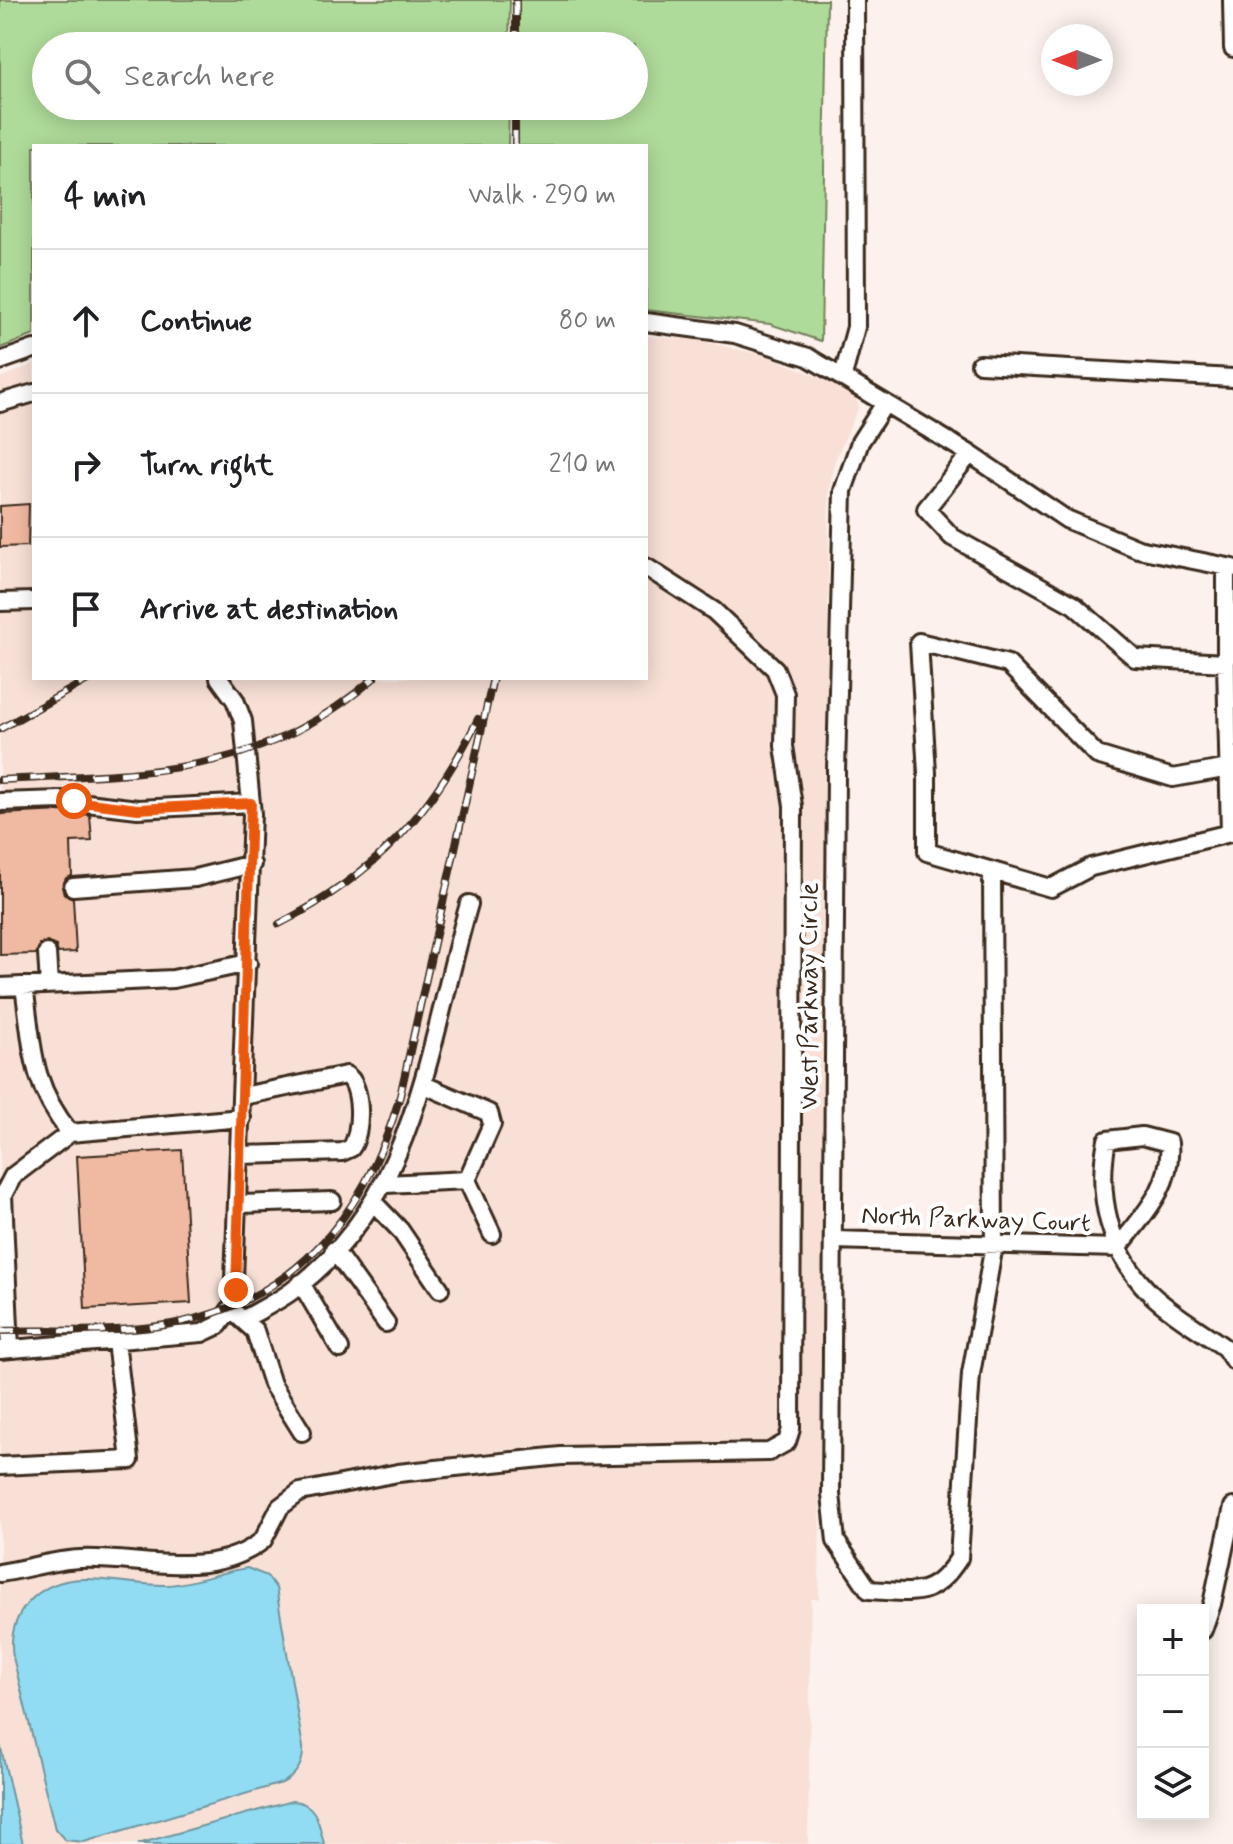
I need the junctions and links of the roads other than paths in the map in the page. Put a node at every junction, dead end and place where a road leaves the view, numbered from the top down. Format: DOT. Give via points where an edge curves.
graph roads {
  1 [pos="855,0"];
  2 [pos="1232,0"];
  3 [pos="1233,48"];
  4 [pos="648,322"];
  5 [pos="32,350"];
  6 [pos="0,361"];
  7 [pos="980,364"];
  8 [pos="836,372"];
  9 [pos="1233,378"];
  10 [pos="32,394"];
  11 [pos="0,403"];
  12 [pos="885,403"];
  13 [pos="970,454"];
  14 [pos="648,568"];
  15 [pos="1230,568"];
  16 [pos="32,601"];
  17 [pos="0,602"];
  18 [pos="1226,663"];
  19 [pos="220,680"];
  20 [pos="1229,768"];
  21 [pos="0,802"];
  22 [pos="251,803"];
  23 [pos="252,864"];
  24 [pos="992,871"];
  25 [pos="73,887"];
  26 [pos="469,904"];
  27 [pos="47,953"];
  28 [pos="248,963"];
  29 [pos="49,985"];
  30 [pos="24,986"];
  31 [pos="0,987"];
  32 [pos="422,1084"];
  33 [pos="243,1096"];
  34 [pos="242,1118"];
  35 [pos="70,1133"];
  36 [pos="241,1155"];
  37 [pos="467,1180"];
  38 [pos="386,1184"];
  39 [pos="332,1201"];
  40 [pos="374,1203"];
  41 [pos="239,1204"];
  42 [pos="492,1234"];
  43 [pos="833,1240"];
  44 [pos="994,1245"];
  45 [pos="1118,1248"];
  46 [pos="334,1250"];
  47 [pos="301,1283"];
  48 [pos="440,1289"];
  49 [pos="237,1316"];
  50 [pos="386,1323"];
  51 [pos="116,1341"];
  52 [pos="5,1349"];
  53 [pos="340,1349"];
  54 [pos="1233,1360"];
  55 [pos="302,1432"];
  56 [pos="0,1466"];
  57 [pos="1233,1507"];
  58 [pos="0,1573"];
  59 [pos="1209,1613"];
  1 -- 8 [label="street" via="856,327"];
  2 -- 3 [label="street"];
  4 -- 8 [label="street" via="735,334"];
  5 -- 6 [label="street"];
  7 -- 9 [label="street"];
  8 -- 12 [label="street"];
  10 -- 11 [label="street"];
  12 -- 13 [label="street"];
  12 -- 43 [label="street, West Parkway Circle" via="860,442 843,491"];
  13 -- 15 [label="street" via="1089,530 1163,556"];
  13 -- 18 [label="street" via="926,509 952,537 1074,605 1135,658"];
  14 -- 58 [label="street" via="738,632 775,669 785,694 784,746 793,806 787,1442 769,1452 561,1456 398,1473 300,1492 280,1507 258,1545 221,1558 161,1565 68,1559"];
  15 -- 18 [label="street"];
  16 -- 17 [label="street"];
  18 -- 20 [label="street"];
  19 -- 22 [label="street" via="243,721"];
  20 -- 24 [label="street" via="1230,833 1091,867 1051,888"];
  20 -- 24 [label="street" via="1173,778 1097,755 1008,664 919,642 927,852"];
  21 -- 22 [label="street" via="61,800 138,809"];
  22 -- 23 [label="street"];
  23 -- 25 [label="street" via="195,878"];
  23 -- 28 [label="street"];
  24 -- 44 [label="street"];
  26 -- 32 [label="street"];
  27 -- 29 [label="street"];
  28 -- 29 [label="street" via="173,979"];
  28 -- 33 [label="street"];
  29 -- 30 [label="street"];
  30 -- 31 [label="street"];
  30 -- 35 [label="street" via="40,1088"];
  32 -- 37 [label="street" via="489,1113 490,1130"];
  32 -- 38 [label="street"];
  33 -- 34 [label="street"];
  33 -- 36 [label="street" via="346,1075 357,1088 357,1136 342,1152"];
  34 -- 35 [label="street"];
  34 -- 36 [label="street"];
  35 -- 52 [label="street" via="13,1176 4,1189"];
  36 -- 41 [label="street"];
  37 -- 38 [label="street"];
  37 -- 42 [label="street"];
  38 -- 40 [label="street"];
  39 -- 41 [label="street"];
  40 -- 46 [label="street"];
  40 -- 48 [label="street" via="400,1230"];
  41 -- 49 [label="street"];
  43 -- 44 [label="street, North Parkway Court"];
  43 -- 44 [label="street, West Parkway Circle" via="831,1494 836,1541 869,1590 918,1593 943,1583 959,1558 971,1374"];
  44 -- 45 [label="street, North Parkway Court"];
  45 -- 45 [label="street" via="1166,1184 1169,1143 1142,1136 1107,1140 1104,1212"];
  45 -- 54 [label="street" via="1150,1293 1225,1348"];
  46 -- 47 [label="street"];
  46 -- 50 [label="street"];
  47 -- 49 [label="street"];
  47 -- 53 [label="street"];
  49 -- 51 [label="street" via="202,1333"];
  49 -- 55 [label="street" via="258,1339 276,1393"];
  51 -- 52 [label="street"];
  51 -- 56 [label="street" via="130,1460"];
  57 -- 59 [label="street"];
}
